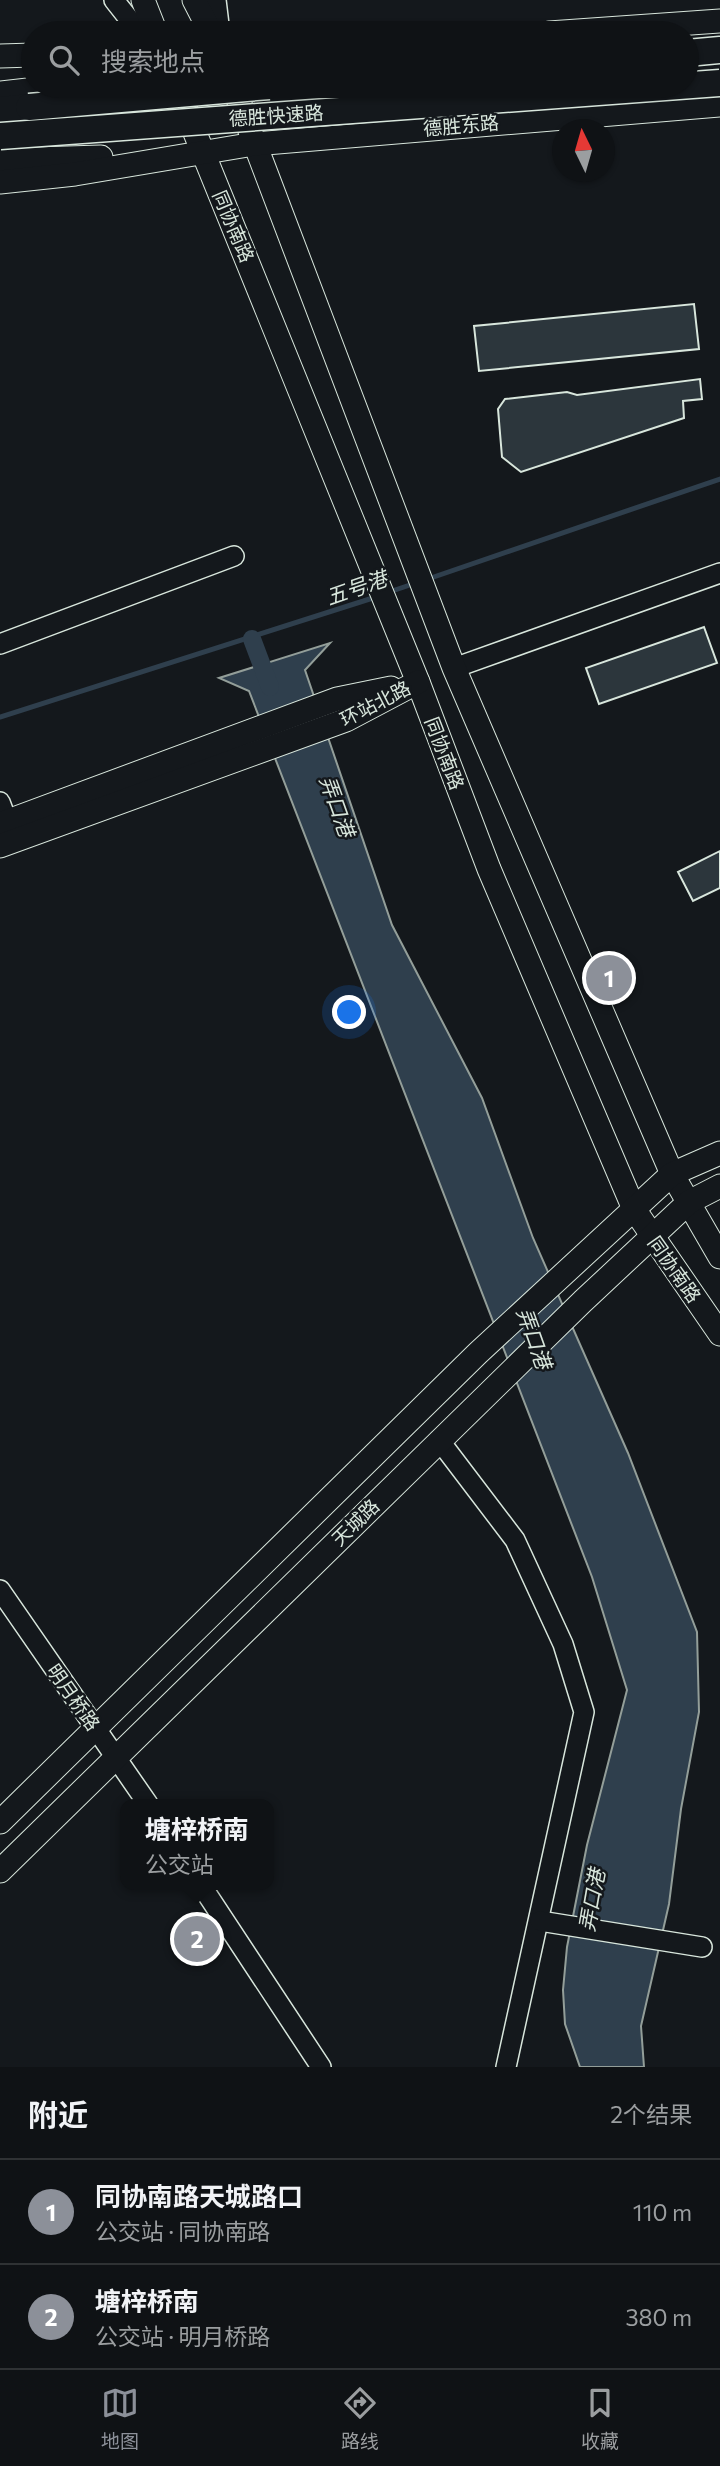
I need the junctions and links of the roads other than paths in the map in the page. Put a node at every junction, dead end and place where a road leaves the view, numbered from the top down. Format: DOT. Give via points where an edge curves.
graph roads {
  1 [pos="114,0"];
  2 [pos="143,0"];
  3 [pos="194,0"];
  4 [pos="216,0"];
  5 [pos="131,21"];
  6 [pos="151,21"];
  7 [pos="205,21"];
  8 [pos="219,21"];
  9 [pos="720,21"];
  10 [pos="699,22"];
  11 [pos="720,50"];
  12 [pos="699,52"];
  13 [pos="21,55"];
  14 [pos="0,56"];
  15 [pos="720,83"];
  16 [pos="699,85"];
  17 [pos="21,91"];
  18 [pos="0,93"];
  19 [pos="132,98"];
  20 [pos="181,98"];
  21 [pos="237,98"];
  22 [pos="522,98"];
  23 [pos="720,105"];
  24 [pos="0,107"];
  25 [pos="7,137"];
  26 [pos="254,144"];
  27 [pos="202,154"];
  28 [pos="0,160"];
  29 [pos="0,182"];
  30 [pos="234,556"];
  31 [pos="720,573"];
  32 [pos="0,644"];
  33 [pos="454,668"];
  34 [pos="418,682"];
  35 [pos="4,827"];
  36 [pos="720,1153"];
  37 [pos="672,1174"];
  38 [pos="720,1185"];
  39 [pos="689,1202"];
  40 [pos="634,1209"];
  41 [pos="651,1237"];
  42 [pos="720,1257"];
  43 [pos="720,1334"];
  44 [pos="439,1440"];
  45 [pos="0,1590"];
  46 [pos="94,1728"];
  47 [pos="117,1756"];
  48 [pos="145,1799"];
  49 [pos="0,1822"];
  50 [pos="0,1871"];
  51 [pos="204,1890"];
  52 [pos="540,1921"];
  53 [pos="702,1947"];
  54 [pos="321,2067"];
  55 [pos="506,2067"];
  1 -- 5 [label="street"];
  2 -- 6 [label="main road"];
  3 -- 7 [label="main road"];
  4 -- 8 [label="street"];
  9 -- 10 [label="main road"];
  11 -- 12 [label="highway"];
  13 -- 14 [label="main road"];
  15 -- 16 [label="highway, 德胜快速路, bridge"];
  17 -- 18 [label="main road"];
  19 -- 24 [label="highway, 德胜快速路, bridge"];
  20 -- 27 [label="main road, 同协南路"];
  21 -- 26 [label="main road"];
  22 -- 25 [label="highway, 德胜快速路, bridge"];
  23 -- 26 [label="main road, 德胜东路"];
  26 -- 27 [label="main road, 德胜东路"];
  26 -- 33 [label="main road"];
  27 -- 28 [label="main road, 德胜东路"];
  27 -- 29 [label="main road, 德胜东路"];
  27 -- 34 [label="main road, 同协南路"];
  30 -- 32 [label="street"];
  31 -- 33 [label="street"];
  33 -- 37 [label="main road"];
  34 -- 35 [label="main road, 环站北路"];
  34 -- 40 [label="main road, 同协南路" via="489,869"];
  36 -- 37 [label="main road, 天城路"];
  37 -- 39 [label="main road"];
  37 -- 40 [label="main road, 天城路"];
  38 -- 39 [label="main road, 天城路"];
  39 -- 41 [label="main road, 天城路"];
  39 -- 42 [label="main road"];
  40 -- 41 [label="main road, 同协南路"];
  40 -- 46 [label="main road, 天城路" via="478,1353"];
  41 -- 43 [label="main road, 同协南路"];
  41 -- 44 [label="main road, 天城路"];
  44 -- 47 [label="main road, 天城路"];
  44 -- 52 [label="street" via="515,1540 563,1644 584,1712"];
  45 -- 46 [label="street, 明月桥路"];
  46 -- 47 [label="street, 明月桥路"];
  46 -- 49 [label="main road, 天城路"];
  47 -- 48 [label="street, 明月桥路"];
  47 -- 50 [label="main road, 天城路"];
  51 -- 54 [label="street"];
  52 -- 53 [label="street"];
  52 -- 55 [label="street"];
}
